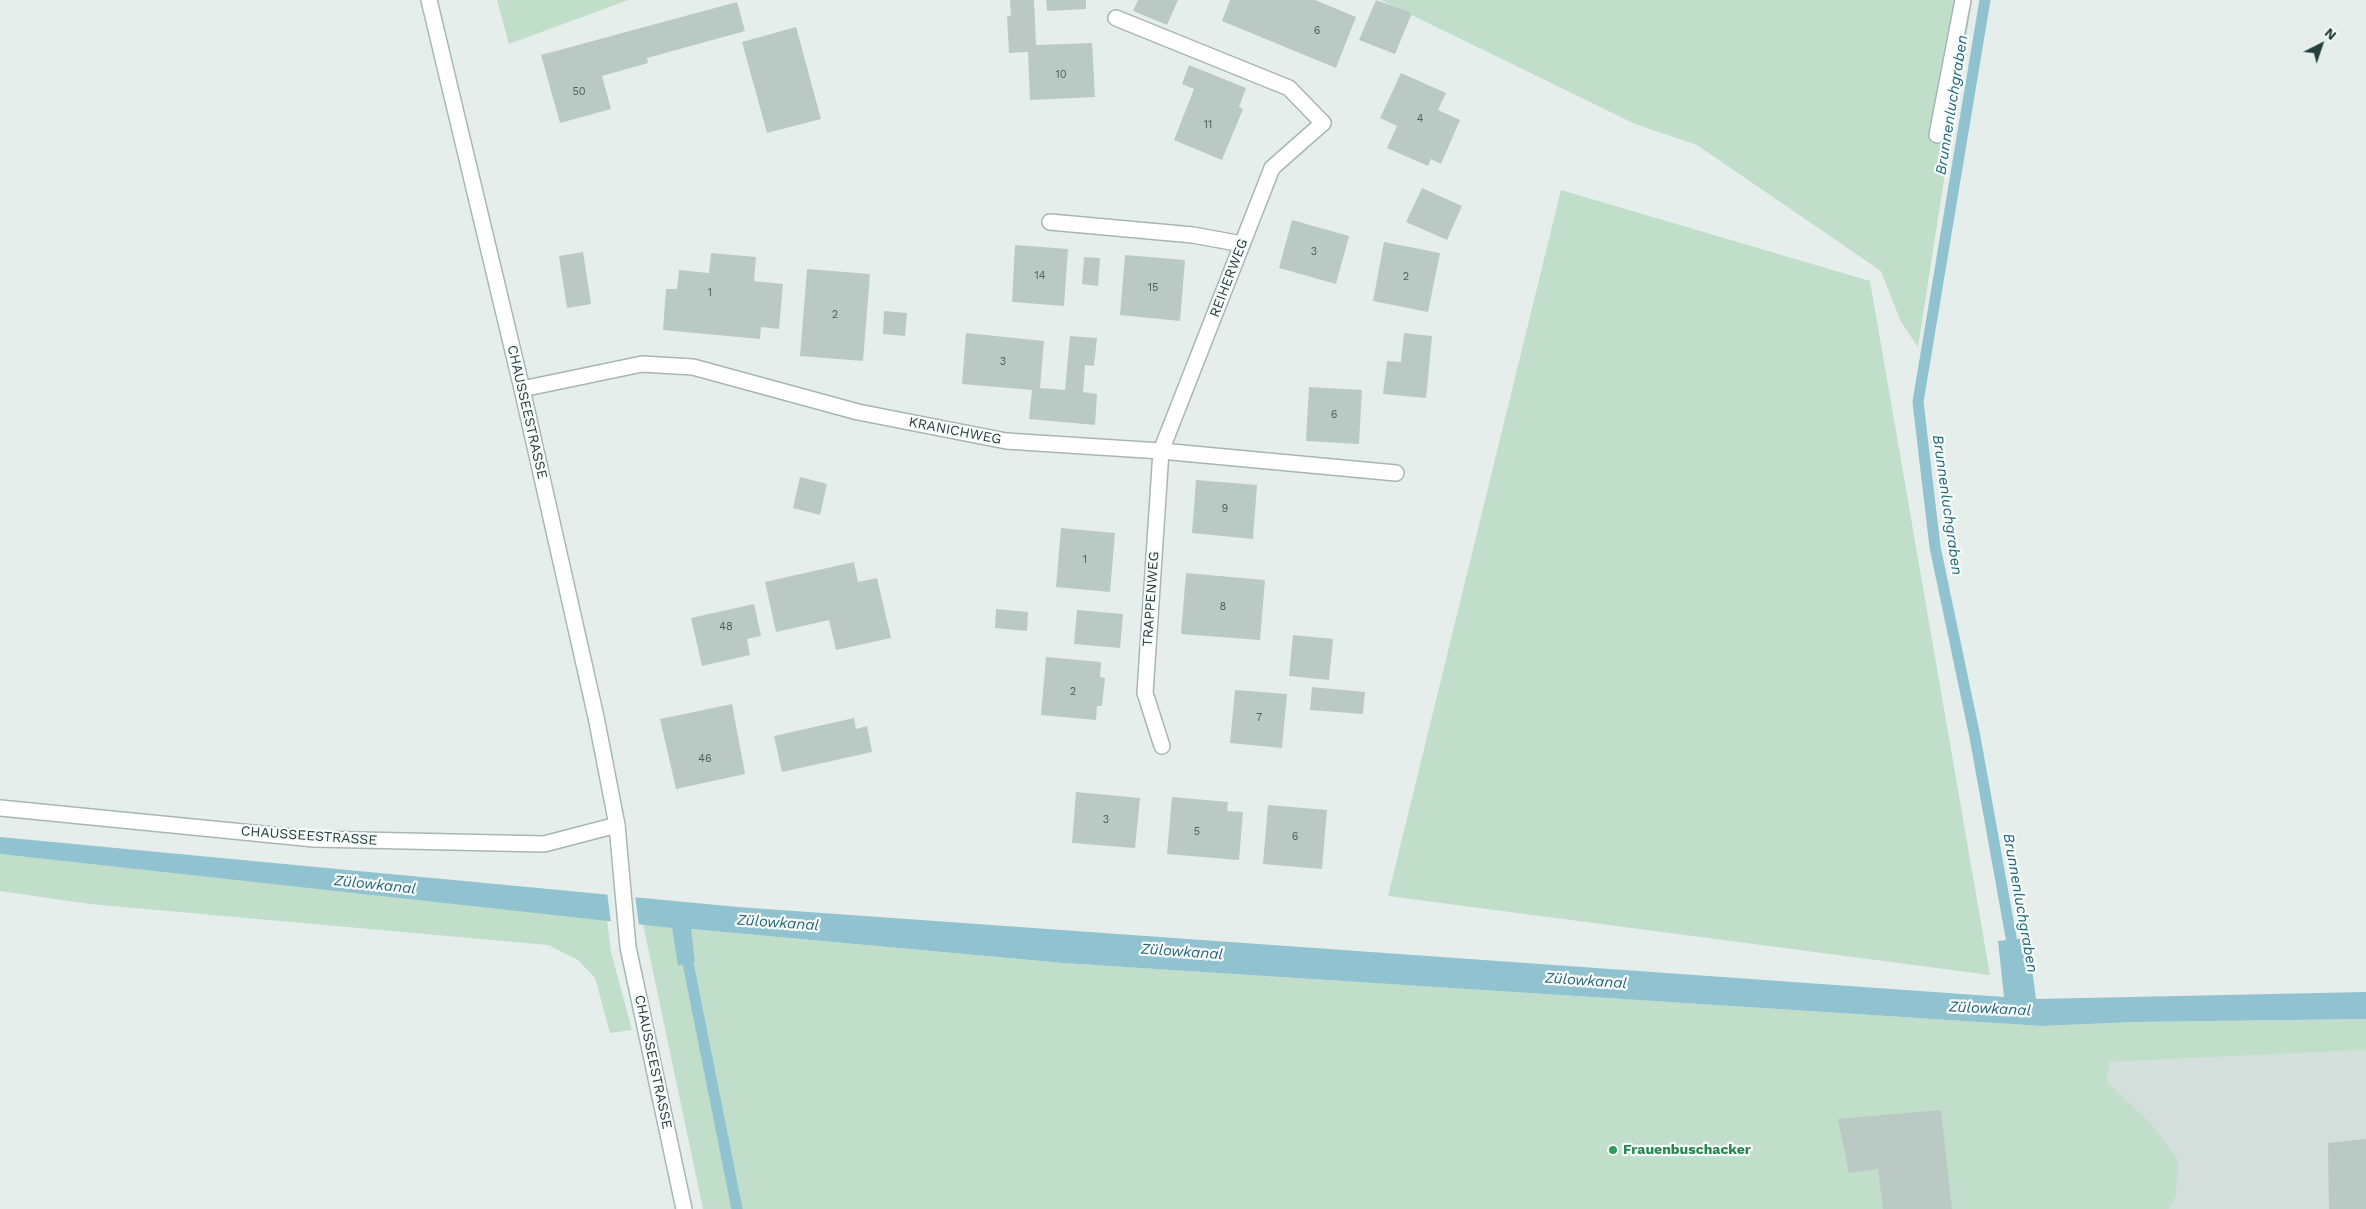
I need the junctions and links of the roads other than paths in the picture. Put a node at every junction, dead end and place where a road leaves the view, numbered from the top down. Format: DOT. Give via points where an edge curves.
graph roads {
  1 [pos="429,0"];
  2 [pos="1963,0"];
  3 [pos="1116,18"];
  4 [pos="1937,135"];
  5 [pos="1050,222"];
  6 [pos="1242,244"];
  7 [pos="522,389"];
  8 [pos="1161,451"];
  9 [pos="1396,472"];
  10 [pos="1162,746"];
  11 [pos="0,808"];
  12 [pos="616,825"];
  13 [pos="684,1209"];
  1 -- 7 [label="street, CHAUSSEESTRASSE"];
  2 -- 4 [label="street"];
  3 -- 6 [label="street, REIHERWEG" via="1289,88 1323,123 1272,168"];
  5 -- 6 [label="street" via="1193,235"];
  6 -- 8 [label="street, REIHERWEG"];
  7 -- 8 [label="street, KRANICHWEG" via="642,364 693,367 858,412 1006,441"];
  7 -- 12 [label="street, CHAUSSEESTRASSE" via="596,717"];
  8 -- 9 [label="street, KRANICHWEG"];
  8 -- 10 [label="street, TRAPPENWEG" via="1145,693"];
  11 -- 12 [label="street, CHAUSSEESTRASSE" via="314,839 544,844"];
  12 -- 13 [label="street, CHAUSSEESTRASSE" via="628,947"];
}
